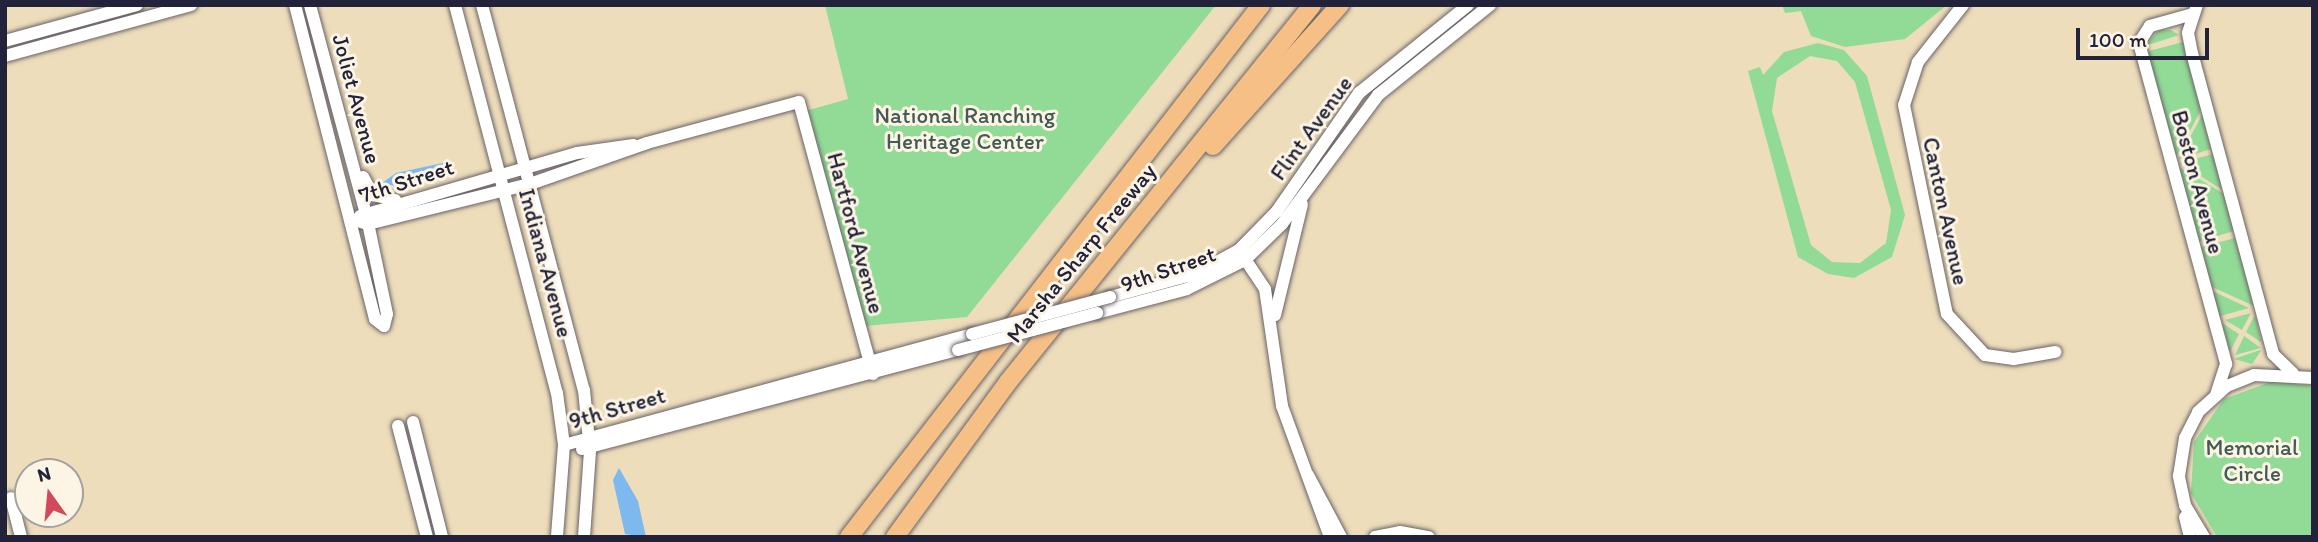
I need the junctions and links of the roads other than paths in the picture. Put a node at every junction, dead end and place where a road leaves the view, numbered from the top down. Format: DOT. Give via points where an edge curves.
graph roads {
  1 [pos="136,5"];
  2 [pos="191,5"];
  3 [pos="295,5"];
  4 [pos="310,5"];
  5 [pos="454,5"];
  6 [pos="482,5"];
  7 [pos="1261,5"];
  8 [pos="1312,5"];
  9 [pos="1339,5"];
  10 [pos="1468,5"];
  11 [pos="1490,5"];
  12 [pos="1963,5"];
  13 [pos="161,8"];
  14 [pos="2195,9"];
  15 [pos="5,41"];
  16 [pos="5,56"];
  17 [pos="799,102"];
  18 [pos="647,143"];
  19 [pos="352,163"];
  20 [pos="526,167"];
  21 [pos="500,174"];
  22 [pos="530,184"];
  23 [pos="1308,187"];
  24 [pos="504,190"];
  25 [pos="420,196"];
  26 [pos="367,218"];
  27 [pos="354,220"];
  28 [pos="1242,255"];
  29 [pos="1078,296"];
  30 [pos="1273,325"];
  31 [pos="2055,352"];
  32 [pos="871,368"];
  33 [pos="2293,373"];
  34 [pos="2313,378"];
  35 [pos="2216,394"];
  36 [pos="413,422"];
  37 [pos="398,426"];
  38 [pos="589,435"];
  39 [pos="564,445"];
  40 [pos="590,451"];
  41 [pos="1304,469"];
  42 [pos="2182,495"];
  43 [pos="11,498"];
  44 [pos="21,537"];
  45 [pos="428,537"];
  46 [pos="442,537"];
  47 [pos="557,537"];
  48 [pos="584,537"];
  49 [pos="849,537"];
  50 [pos="895,537"];
  51 [pos="1330,537"];
  52 [pos="1341,537"];
  53 [pos="1376,537"];
  54 [pos="1429,537"];
  55 [pos="2190,537"];
  56 [pos="2204,537"];
  1 -- 15 [label="street"];
  2 -- 13 [label="street"];
  3 -- 27 [label="street, Joliet Avenue"];
  4 -- 19 [label="street, Joliet Avenue"];
  5 -- 21 [label="street, Indiana Avenue"];
  6 -- 20 [label="street, Indiana Avenue"];
  7 -- 49 [label="highway, Marsha Sharp Freeway"];
  8 -- 29 [label="highway, Marsha Sharp Freeway"];
  9 -- 29 [label="highway" via="1097,283"];
  10 -- 28 [label="street, Flint Avenue" via="1359,93"];
  11 -- 23 [label="street, Flint Avenue" via="1378,95"];
  12 -- 31 [label="street, Canton Avenue" via="1918,62 1904,105 1947,314 1985,355 2014,359"];
  13 -- 16 [label="street"];
  14 -- 33 [label="street, Boston Avenue" via="2192,53 2273,354"];
  14 -- 35 [label="street, Boston Avenue" via="2150,26 2139,43 2225,360"];
  17 -- 18 [label="street, 7th Street"];
  17 -- 32 [label="street, Hartford Avenue"];
  18 -- 20 [label="street, 7th Street"];
  18 -- 22 [label="street, 7th Street"];
  19 -- 25 [label="street" via="378,198"];
  19 -- 26 [label="street, Joliet Avenue"];
  20 -- 21 [label="street, 7th Street"];
  20 -- 22 [label="street, Indiana Avenue"];
  21 -- 24 [label="street, Indiana Avenue"];
  21 -- 25 [label="street, 7th Street"];
  22 -- 24 [label="street, 7th Street"];
  22 -- 38 [label="street, Indiana Avenue" via="578,365"];
  23 -- 28 [label="street, Flint Avenue"];
  23 -- 30 [label="street, Flint Avenue"];
  24 -- 26 [label="street, 7th Street"];
  24 -- 39 [label="street, Indiana Avenue" via="556,386"];
  25 -- 26 [label="street, 7th Street"];
  26 -- 27 [label="street, 7th Street"];
  26 -- 27 [label="street, Joliet Avenue" via="387,314 379,323"];
  28 -- 30 [label="street, Flint Avenue" via="1265,289"];
  28 -- 32 [label="street, 9th Street, bridge" via="1195,274 972,334"];
  28 -- 32 [label="street, 9th Street, bridge" via="1187,289 958,350"];
  29 -- 50 [label="highway, Marsha Sharp Freeway"];
  30 -- 41 [label="street, Flint Avenue" via="1282,407"];
  32 -- 38 [label="street, 9th Street"];
  32 -- 40 [label="street, 9th Street"];
  33 -- 34 [label="street"];
  33 -- 35 [label="street" via="2254,375"];
  35 -- 42 [label="street" via="2185,438"];
  36 -- 46 [label="street"];
  37 -- 45 [label="street"];
  38 -- 39 [label="street, 9th Street"];
  38 -- 40 [label="street, Indiana Avenue"];
  39 -- 40 [label="street, 9th Street"];
  39 -- 47 [label="street, Indiana Avenue"];
  40 -- 48 [label="street, Indiana Avenue"];
  41 -- 51 [label="street, Flint Avenue"];
  41 -- 52 [label="street, Flint Avenue"];
  42 -- 55 [label="street"];
  42 -- 56 [label="street"];
  43 -- 44 [label="street"];
  53 -- 54 [label="street" via="1399,531"];
}
